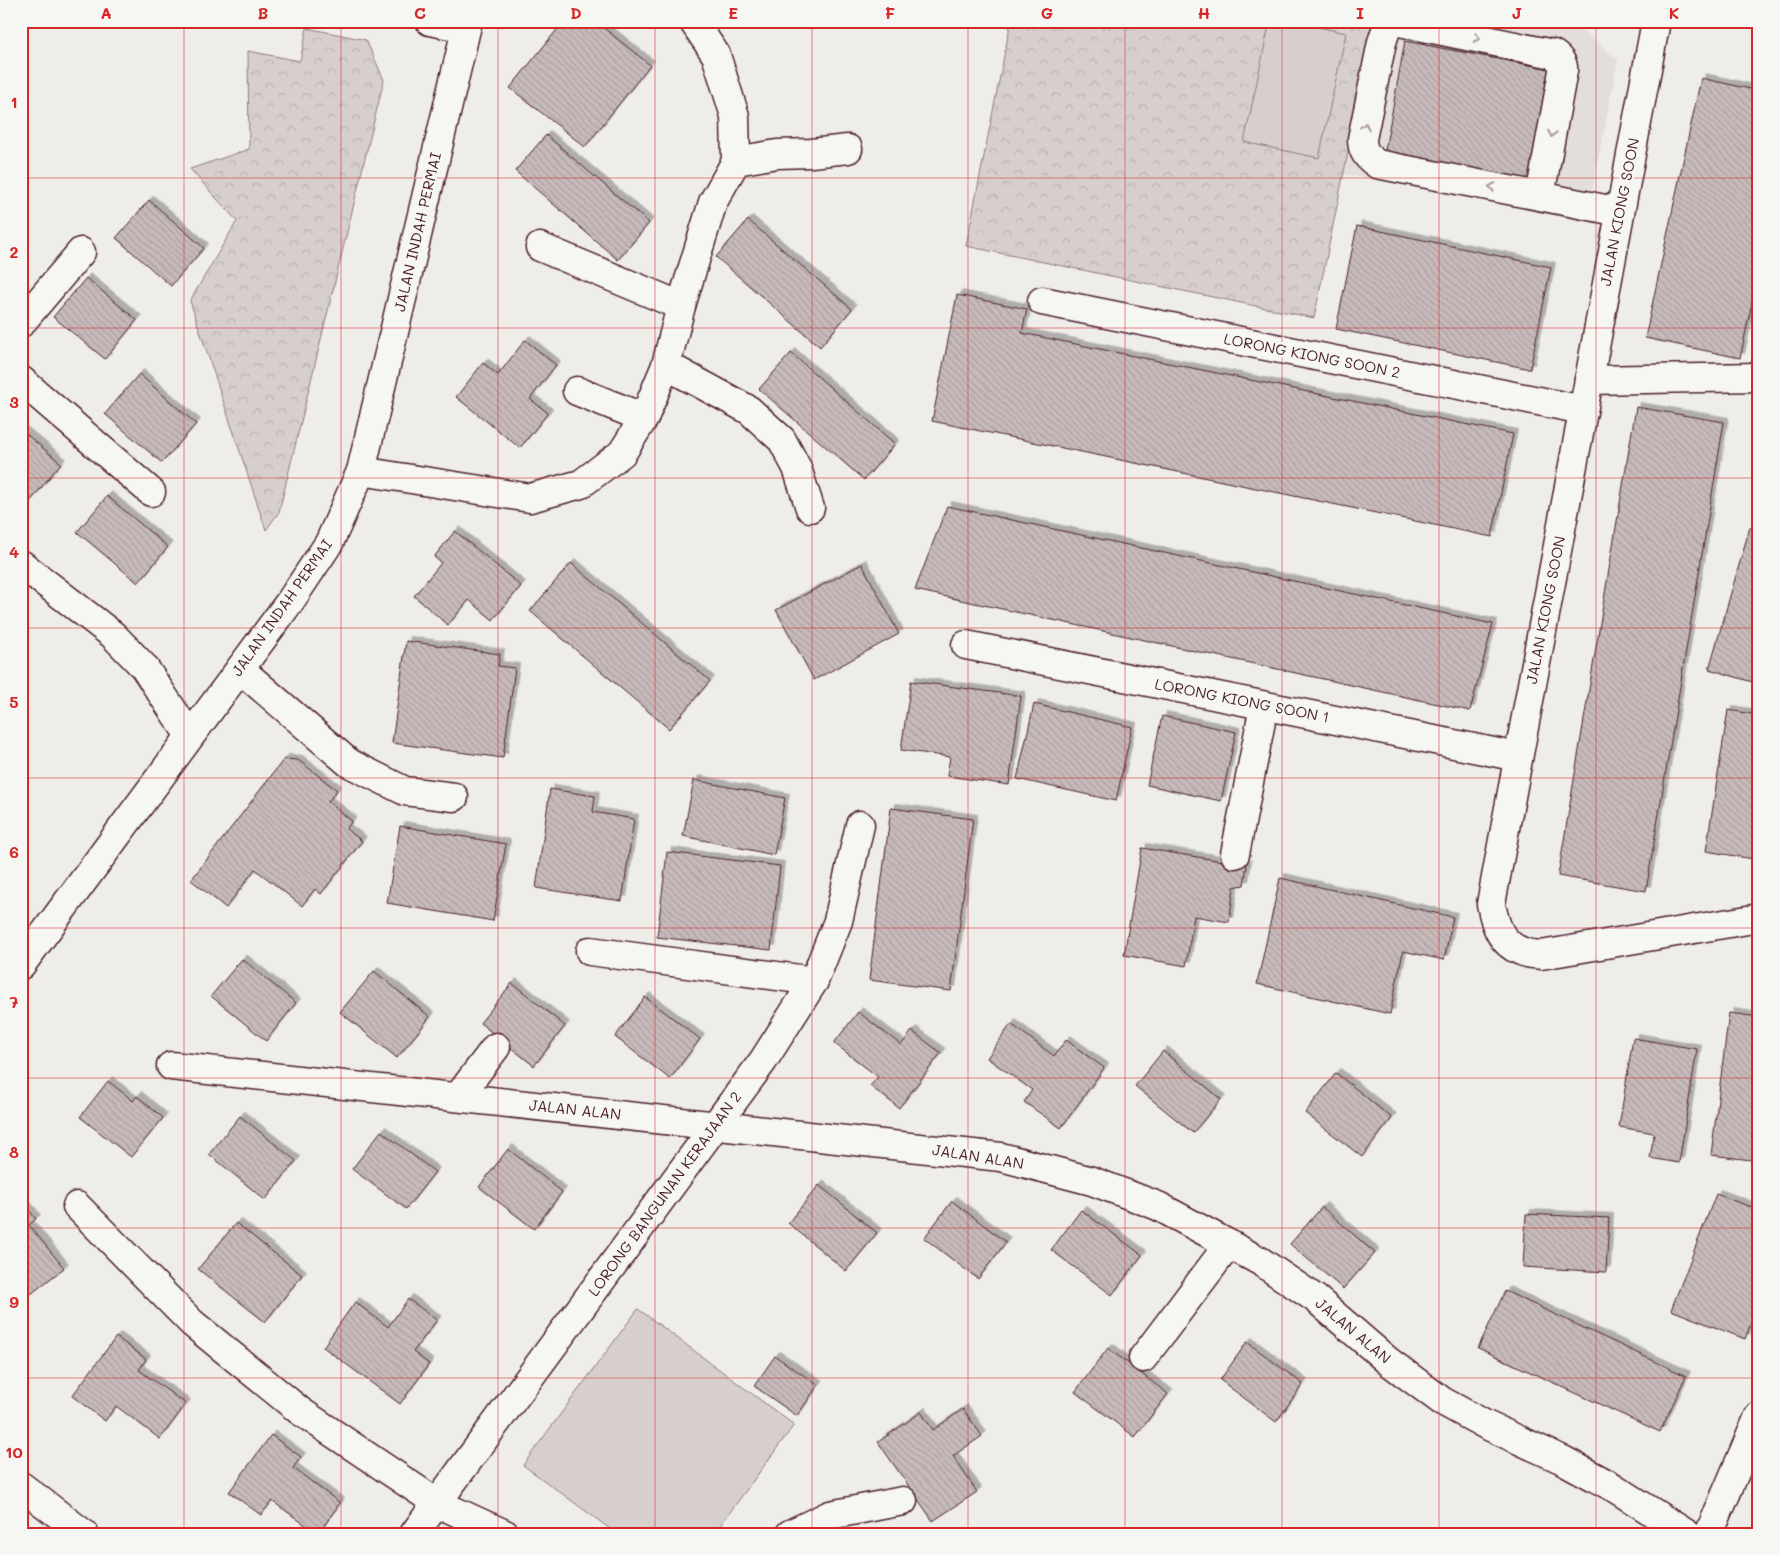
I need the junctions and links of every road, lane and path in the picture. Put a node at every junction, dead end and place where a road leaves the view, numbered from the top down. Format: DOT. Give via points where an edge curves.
graph roads {
  1 [pos="430,21"];
  2 [pos="692,21"];
  3 [pos="1389,21"];
  4 [pos="1395,21"];
  5 [pos="1656,21"];
  6 [pos="467,25"];
  7 [pos="848,149"];
  8 [pos="736,161"];
  9 [pos="1540,196"];
  10 [pos="1620,212"];
  11 [pos="540,247"];
  12 [pos="81,252"];
  13 [pos="1042,301"];
  14 [pos="681,306"];
  15 [pos="21,323"];
  16 [pos="666,365"];
  17 [pos="1759,376"];
  18 [pos="21,380"];
  19 [pos="1589,380"];
  20 [pos="577,391"];
  21 [pos="1583,410"];
  22 [pos="644,418"];
  23 [pos="361,472"];
  24 [pos="151,492"];
  25 [pos="810,508"];
  26 [pos="22,566"];
  27 [pos="966,645"];
  28 [pos="240,669"];
  29 [pos="1264,706"];
  30 [pos="190,736"];
  31 [pos="1518,757"];
  32 [pos="454,797"];
  33 [pos="860,825"];
  34 [pos="1235,854"];
  35 [pos="1759,918"];
  36 [pos="590,951"];
  37 [pos="21,965"];
  38 [pos="814,980"];
  39 [pos="496,1047"];
  40 [pos="170,1066"];
  41 [pos="458,1097"];
  42 [pos="716,1125"];
  43 [pos="77,1206"];
  44 [pos="1229,1244"];
  45 [pos="1143,1358"];
  46 [pos="1759,1416"];
  47 [pos="21,1486"];
  48 [pos="904,1501"];
  49 [pos="437,1502"];
  50 [pos="84,1534"];
  51 [pos="414,1534"];
  52 [pos="505,1534"];
  53 [pos="790,1534"];
  54 [pos="1687,1534"];
  55 [pos="1709,1534"];
  1 -- 6 [label="street"];
  2 -- 8 [label="street" via="716,55 736,116"];
  9 -- 3 [label="street, one-way" via="1377,164 1364,153 1362,139"];
  4 -- 9 [label="street, one-way" via="1552,54 1558,58 1564,66"];
  5 -- 10 [label="street, JALAN KIONG SOON"];
  6 -- 23 [label="street, JALAN INDAH PERMAI"];
  7 -- 8 [label="street" via="777,154"];
  8 -- 14 [label="street" via="713,202"];
  9 -- 10 [label="street"];
  10 -- 19 [label="street, JALAN KIONG SOON"];
  11 -- 14 [label="street"];
  12 -- 15 [label="street"];
  13 -- 21 [label="street, LORONG KIONG SOON 2"];
  14 -- 16 [label="street"];
  16 -- 22 [label="street"];
  16 -- 25 [label="street" via="748,410 782,440 797,468"];
  17 -- 19 [label="street"];
  18 -- 24 [label="street"];
  19 -- 21 [label="street, JALAN KIONG SOON"];
  20 -- 22 [label="street"];
  21 -- 31 [label="street, JALAN KIONG SOON"];
  22 -- 23 [label="street" via="622,453 581,484 530,498"];
  23 -- 28 [label="street, JALAN INDAH PERMAI" via="329,543"];
  26 -- 30 [label="street" via="113,635 144,667"];
  27 -- 29 [label="street, LORONG KIONG SOON 1"];
  28 -- 30 [label="street, JALAN INDAH PERMAI"];
  28 -- 32 [label="street" via="349,762 405,791"];
  29 -- 31 [label="street, LORONG KIONG SOON 1"];
  29 -- 34 [label="street"];
  30 -- 37 [label="street, JALAN INDAH PERMAI"];
  31 -- 35 [label="street, JALAN KIONG SOON" via="1491,904 1495,924 1504,940 1521,951 1540,955"];
  33 -- 38 [label="street, LORONG BANGUNAN KERAJAAN 2" via="838,921"];
  36 -- 38 [label="street"];
  38 -- 42 [label="street, LORONG BANGUNAN KERAJAAN 2" via="763,1061"];
  39 -- 41 [label="street"];
  40 -- 41 [label="street, JALAN ALAN"];
  41 -- 42 [label="street, JALAN ALAN"];
  42 -- 44 [label="street, JALAN ALAN" via="1001,1157 1092,1182 1158,1206"];
  42 -- 49 [label="street, LORONG BANGUNAN KERAJAAN 2"];
  43 -- 49 [label="street" via="192,1323 300,1411"];
  44 -- 45 [label="street"];
  44 -- 54 [label="street, JALAN ALAN" via="1316,1299 1388,1361 1442,1401 1613,1487"];
  46 -- 55 [label="street"];
  47 -- 50 [label="street"];
  48 -- 53 [label="street" via="830,1515"];
  49 -- 51 [label="street, LORONG BANGUNAN KERAJAAN 2"];
  49 -- 52 [label="street"];
}
